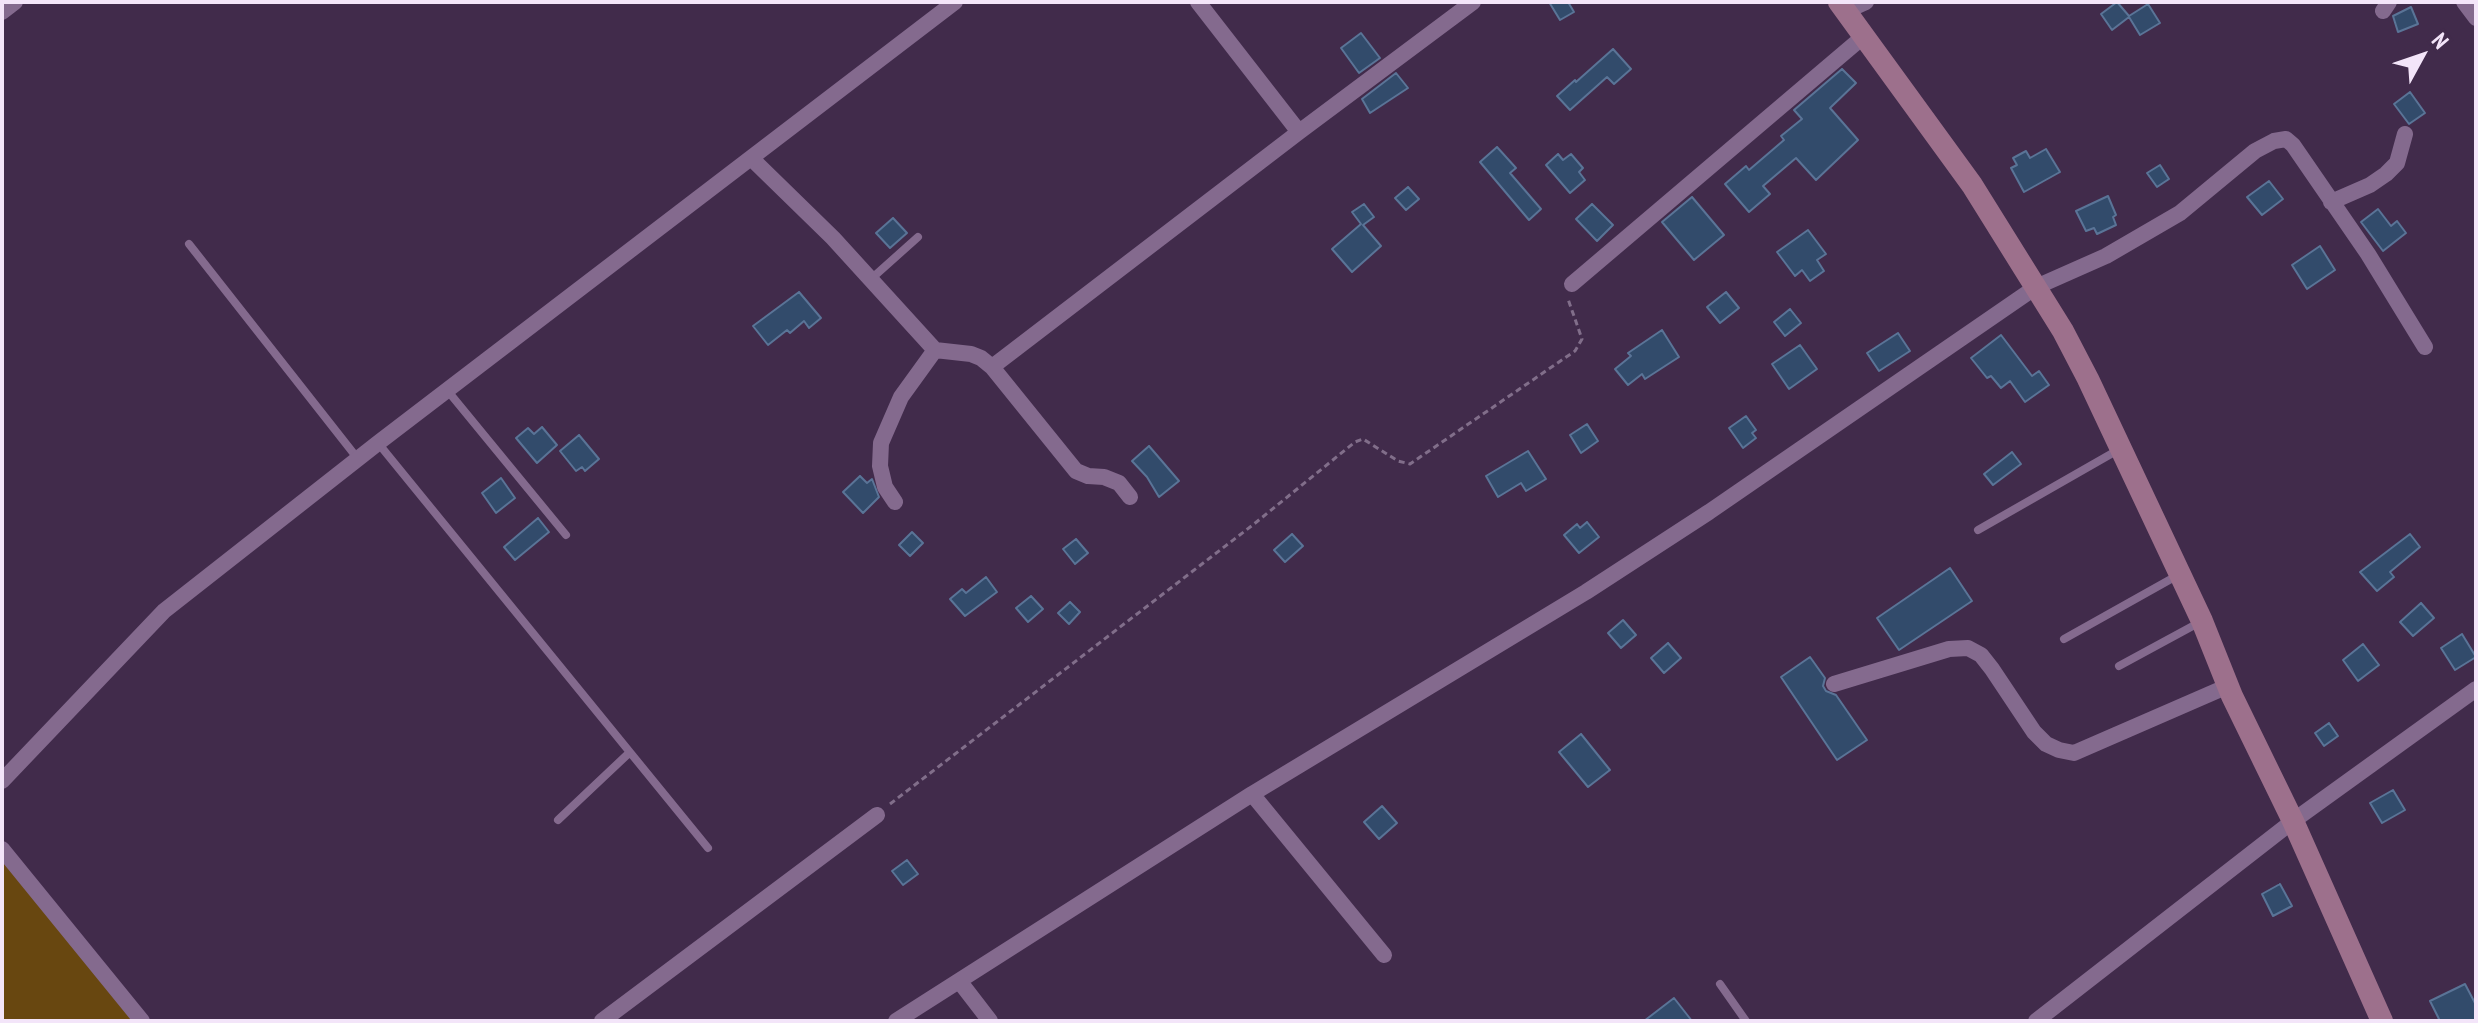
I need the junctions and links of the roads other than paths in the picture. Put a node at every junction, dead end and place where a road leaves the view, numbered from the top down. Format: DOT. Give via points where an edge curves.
graph roads {
  1 [pos="15,2"];
  2 [pos="955,2"];
  3 [pos="1198,2"];
  4 [pos="1473,2"];
  5 [pos="2464,2"];
  6 [pos="1850,5"];
  7 [pos="2,12"];
  8 [pos="2476,18"];
  9 [pos="1864,36"];
  10 [pos="1299,132"];
  11 [pos="2405,134"];
  12 [pos="751,158"];
  13 [pos="2331,202"];
  14 [pos="918,237"];
  15 [pos="189,244"];
  16 [pos="870,280"];
  17 [pos="1572,284"];
  18 [pos="2036,287"];
  19 [pos="2425,347"];
  20 [pos="935,350"];
  21 [pos="992,367"];
  22 [pos="447,390"];
  23 [pos="378,443"];
  24 [pos="2122,447"];
  25 [pos="358,459"];
  26 [pos="1130,497"];
  27 [pos="895,502"];
  28 [pos="1978,530"];
  29 [pos="566,535"];
  30 [pos="2180,573"];
  31 [pos="2202,621"];
  32 [pos="2064,639"];
  33 [pos="2119,666"];
  34 [pos="1834,684"];
  35 [pos="2228,686"];
  36 [pos="2476,689"];
  37 [pos="629,753"];
  38 [pos="2,781"];
  39 [pos="1252,794"];
  40 [pos="877,815"];
  41 [pos="558,820"];
  42 [pos="2293,821"];
  43 [pos="708,848"];
  44 [pos="2,849"];
  45 [pos="1384,955"];
  46 [pos="960,982"];
  47 [pos="1720,984"];
  48 [pos="142,1021"];
  49 [pos="602,1021"];
  50 [pos="896,1021"];
  51 [pos="990,1021"];
  52 [pos="1746,1021"];
  53 [pos="2036,1021"];
  54 [pos="2382,1021"];
  1 -- 7 [label="street"];
  2 -- 12 [label="street"];
  3 -- 10 [label="street"];
  4 -- 10 [label="street"];
  5 -- 8 [label="street"];
  6 -- 9 [label="street"];
  9 -- 17 [label="street"];
  9 -- 18 [label="street" via="1972,185"];
  10 -- 21 [label="street"];
  11 -- 13 [label="street" via="2397,163 2386,174"];
  12 -- 16 [label="street"];
  12 -- 22 [label="street"];
  13 -- 18 [label="street" via="2293,145 2281,138 2255,151 2180,213 2106,256"];
  13 -- 19 [label="street"];
  14 -- 16 [label="lane"];
  15 -- 25 [label="lane"];
  16 -- 20 [label="street"];
  18 -- 24 [label="street"];
  18 -- 39 [label="street" via="1575,599"];
  20 -- 21 [label="street" via="971,354"];
  20 -- 27 [label="street" via="901,397 881,443 880,466"];
  21 -- 26 [label="street" via="1076,471 1119,483"];
  22 -- 23 [label="street"];
  22 -- 29 [label="lane"];
  23 -- 25 [label="street"];
  23 -- 37 [label="lane"];
  24 -- 28 [label="lane"];
  24 -- 30 [label="street"];
  25 -- 38 [label="street" via="164,611"];
  30 -- 31 [label="street"];
  30 -- 32 [label="lane"];
  31 -- 33 [label="lane"];
  31 -- 35 [label="street"];
  34 -- 35 [label="street" via="1968,648 1981,655 2034,732 2059,750 2074,753"];
  35 -- 42 [label="street"];
  36 -- 42 [label="street"];
  37 -- 41 [label="lane"];
  37 -- 43 [label="lane"];
  39 -- 45 [label="street"];
  39 -- 46 [label="street"];
  40 -- 49 [label="street"];
  42 -- 53 [label="street"];
  42 -- 54 [label="street"];
  44 -- 48 [label="street"];
  46 -- 50 [label="street"];
  46 -- 51 [label="street"];
  47 -- 52 [label="lane"];
}
